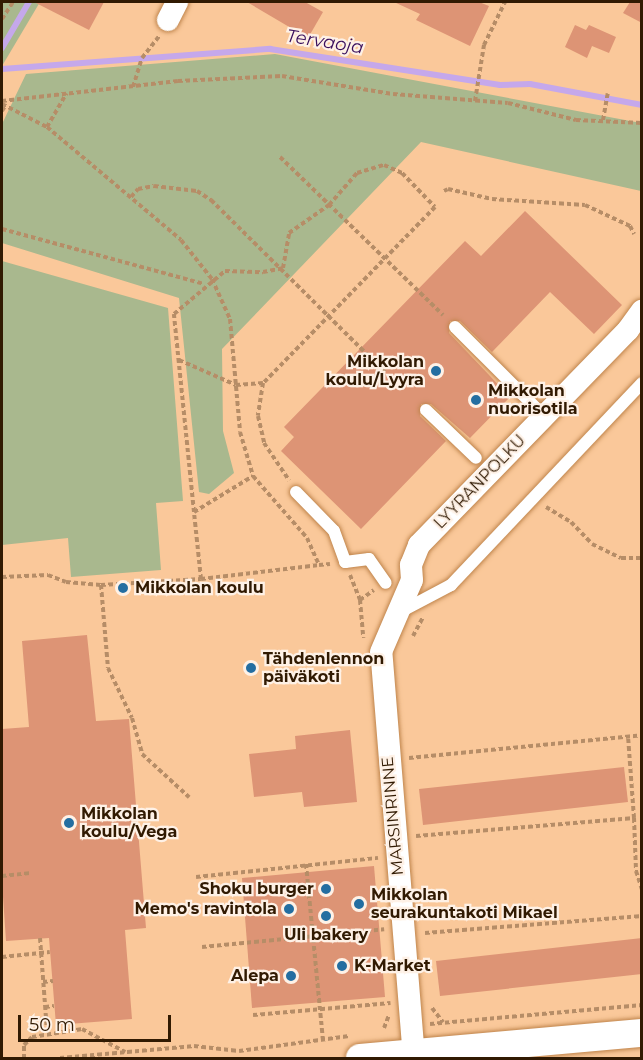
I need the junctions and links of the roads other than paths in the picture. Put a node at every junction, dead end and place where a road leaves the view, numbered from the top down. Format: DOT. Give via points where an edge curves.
graph roads {
  1 [pos="642,311"];
  2 [pos="455,327"];
  3 [pos="642,383"];
  4 [pos="426,410"];
  5 [pos="544,416"];
  6 [pos="476,458"];
  7 [pos="296,492"];
  8 [pos="386,583"];
  9 [pos="394,615"];
  10 [pos="642,1033"];
  11 [pos="358,1047"];
  12 [pos="414,1056"];
  1 -- 5 [label="street, LYYRANPOLKU"];
  2 -- 5 [label="lane"];
  3 -- 9 [label="lane" via="451,585"];
  4 -- 6 [label="lane"];
  5 -- 9 [label="street, LYYRANPOLKU" via="419,545 411,565 412,580"];
  7 -- 8 [label="lane" via="334,531 345,562 369,559"];
  9 -- 12 [label="street, MARSINRINNE" via="380,664"];
  10 -- 12 [label="street"];
  11 -- 12 [label="street"];
}
